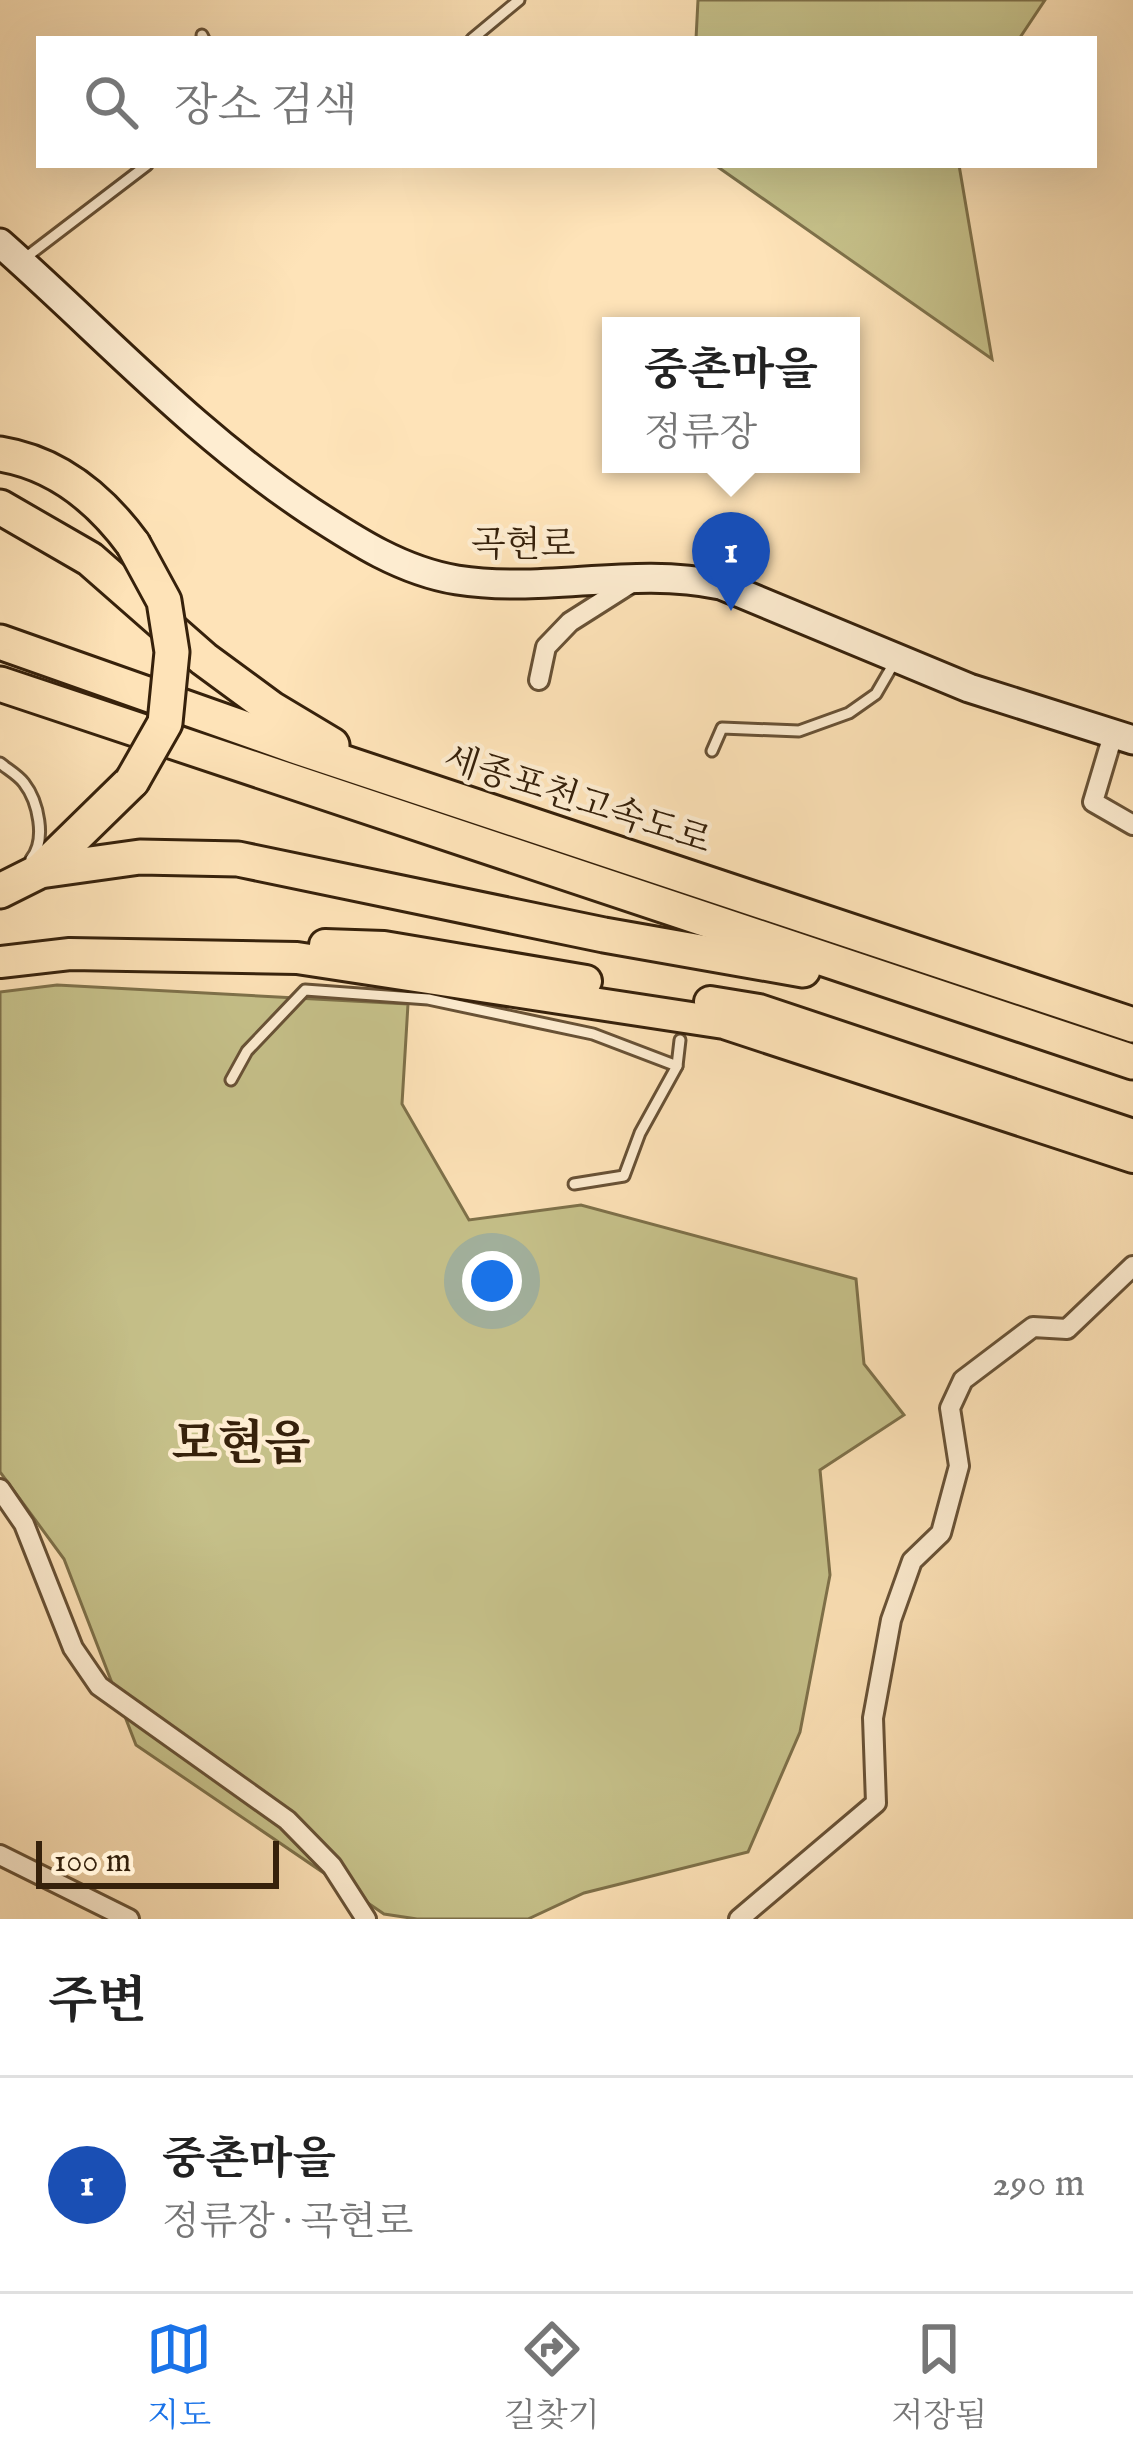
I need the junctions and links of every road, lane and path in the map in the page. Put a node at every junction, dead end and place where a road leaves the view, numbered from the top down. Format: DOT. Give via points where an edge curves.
graph roads {
  1 [pos="519,0"];
  2 [pos="476,36"];
  3 [pos="141,168"];
  4 [pos="10,252"];
  5 [pos="0,454"];
  6 [pos="0,507"];
  7 [pos="642,577"];
  8 [pos="0,642"];
  9 [pos="897,658"];
  10 [pos="539,680"];
  11 [pos="0,684"];
  12 [pos="1123,738"];
  13 [pos="712,751"];
  14 [pos="0,763"];
  15 [pos="460,801"];
  16 [pos="1133,825"];
  17 [pos="40,871"];
  18 [pos="4,889"];
  19 [pos="0,945"];
  20 [pos="0,962"];
  21 [pos="913,989"];
  22 [pos="1133,1024"];
  23 [pos="680,1040"];
  24 [pos="1133,1062"];
  25 [pos="677,1066"];
  26 [pos="231,1080"];
  27 [pos="1133,1135"];
  28 [pos="1133,1157"];
  29 [pos="574,1184"];
  30 [pos="1133,1266"];
  31 [pos="0,1489"];
  32 [pos="0,1855"];
  33 [pos="129,1919"];
  34 [pos="366,1919"];
  35 [pos="739,1919"];
  1 -- 2 [label="lane"];
  3 -- 4 [label="lane"];
  4 -- 7 [label="main road, 곡현로" via="197,428 374,551 422,572 500,585"];
  5 -- 17 [label="highway, bridge" via="49,469 98,502 164,601 172,652 165,723 132,782"];
  6 -- 15 [label="highway" via="90,560 272,709 339,749"];
  7 -- 9 [label="main road, 곡현로" via="721,585"];
  7 -- 10 [label="street" via="570,622 546,647"];
  8 -- 15 [label="highway, 세종포천고속도로"];
  9 -- 12 [label="main road, 곡현로"];
  9 -- 13 [label="lane" via="876,694 849,713 799,731 722,728"];
  11 -- 21 [label="highway, 세종포천고속도로"];
  12 -- 16 [label="street" via="1093,802"];
  14 -- 18 [label="lane" via="24,783 38,814 38,851"];
  15 -- 22 [label="highway, 세종포천고속도로"];
  17 -- 18 [label="highway"];
  17 -- 21 [label="highway" via="140,857 238,859"];
  19 -- 27 [label="highway" via="62,937 408,951 759,1010"];
  20 -- 28 [label="highway" via="70,954 297,958 724,1023"];
  21 -- 24 [label="highway, 세종포천고속도로"];
  23 -- 25 [label="lane"];
  25 -- 26 [label="lane" via="592,1034 428,999 304,990"];
  25 -- 29 [label="lane" via="624,1176"];
  30 -- 35 [label="street" via="1067,1329 1034,1327 963,1380 950,1408 959,1466 940,1533 912,1561 890,1620 873,1718 876,1803"];
  31 -- 34 [label="street" via="98,1686 287,1820 332,1866"];
  32 -- 33 [label="street"];
}
